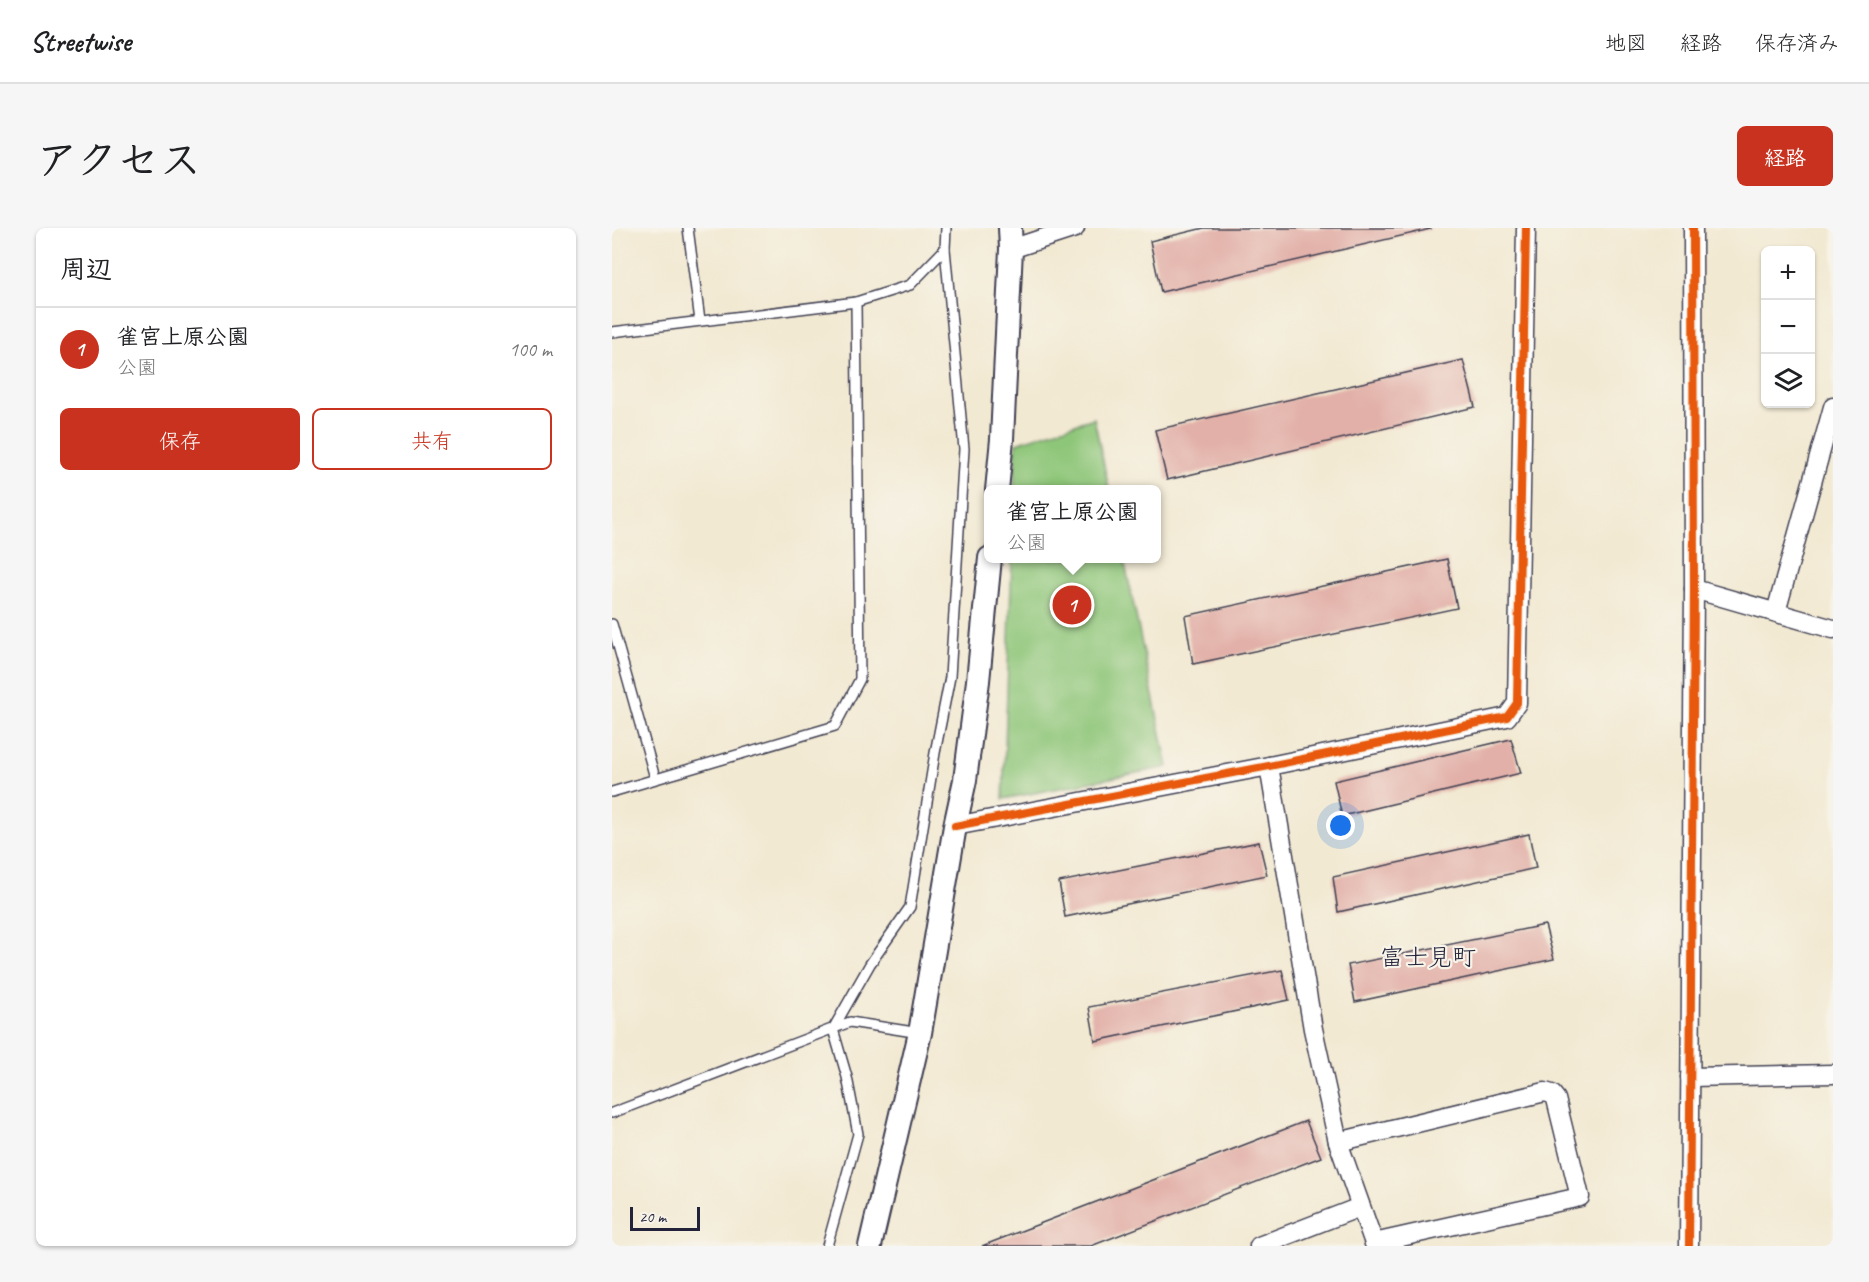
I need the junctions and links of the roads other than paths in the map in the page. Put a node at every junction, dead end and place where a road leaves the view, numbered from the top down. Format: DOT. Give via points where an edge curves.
graph roads {
  1 [pos="688,228"];
  2 [pos="946,228"];
  3 [pos="1075,228"];
  4 [pos="1526,228"];
  5 [pos="1693,228"];
  6 [pos="1010,239"];
  7 [pos="945,249"];
  8 [pos="856,302"];
  9 [pos="700,321"];
  10 [pos="612,332"];
  11 [pos="1833,407"];
  12 [pos="997,485"];
  13 [pos="990,563"];
  14 [pos="1694,590"];
  15 [pos="1776,612"];
  16 [pos="612,624"];
  17 [pos="1833,628"];
  18 [pos="1269,766"];
  19 [pos="655,778"];
  20 [pos="612,792"];
  21 [pos="955,826"];
  22 [pos="833,1029"];
  23 [pos="920,1033"];
  24 [pos="1833,1074"];
  25 [pos="1690,1077"];
  26 [pos="612,1113"];
  27 [pos="1338,1142"];
  28 [pos="1360,1207"];
  29 [pos="1375,1245"];
  30 [pos="827,1246"];
  31 [pos="870,1246"];
  32 [pos="1259,1246"];
  33 [pos="1689,1246"];
  1 -- 9 [label="lane"];
  2 -- 7 [label="lane"];
  3 -- 6 [label="street"];
  4 -- 18 [label="street" via="1517,703 1507,717"];
  5 -- 14 [label="street"];
  6 -- 12 [label="street"];
  7 -- 8 [label="lane" via="910,285"];
  7 -- 22 [label="lane" via="964,449 950,677 910,907 870,964"];
  8 -- 9 [label="lane"];
  8 -- 19 [label="lane" via="860,679 835,726"];
  9 -- 10 [label="lane"];
  11 -- 15 [label="street"];
  13 -- 21 [label="street" via="978,681"];
  14 -- 15 [label="street"];
  14 -- 25 [label="street"];
  15 -- 17 [label="street"];
  16 -- 19 [label="lane"];
  18 -- 21 [label="street"];
  18 -- 27 [label="street" via="1313,1029"];
  19 -- 20 [label="lane"];
  21 -- 23 [label="street"];
  22 -- 23 [label="lane" via="850,1022"];
  22 -- 26 [label="lane"];
  22 -- 30 [label="lane" via="858,1134"];
  23 -- 31 [label="street"];
  24 -- 25 [label="street"];
  25 -- 33 [label="street"];
  27 -- 28 [label="street"];
  27 -- 29 [label="street" via="1545,1092 1556,1099 1580,1197"];
  28 -- 29 [label="street"];
  28 -- 32 [label="street"];
}
